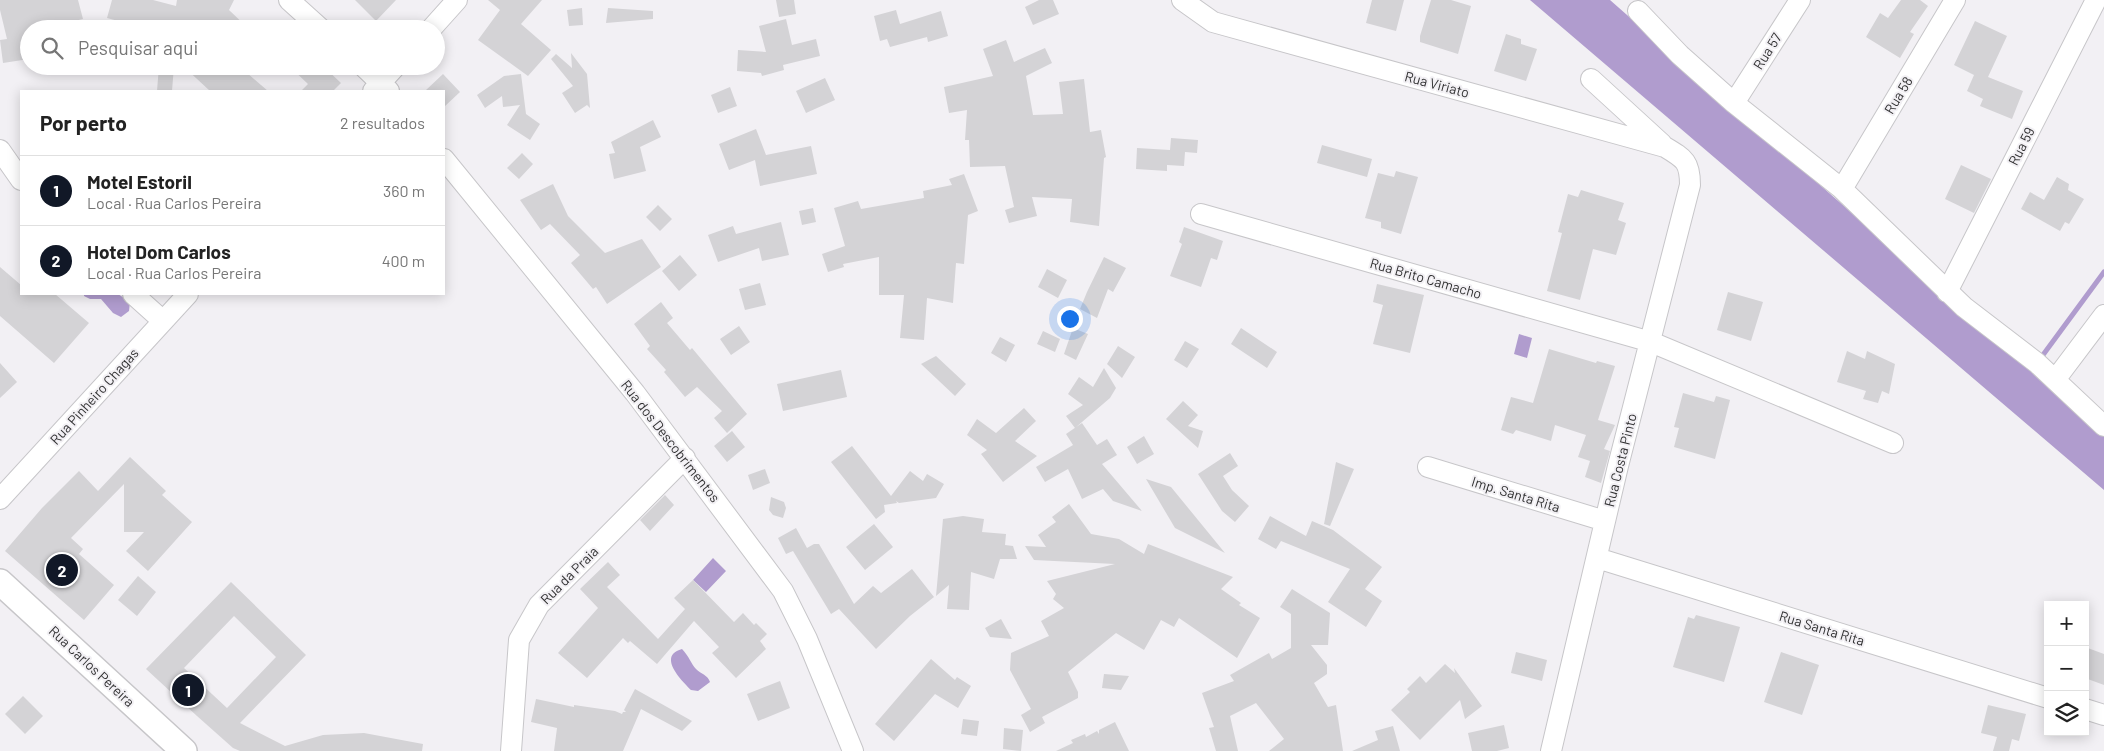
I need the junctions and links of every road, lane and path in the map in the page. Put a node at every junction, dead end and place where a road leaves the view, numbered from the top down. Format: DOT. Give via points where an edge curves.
graph roads {
  1 [pos="289,0"];
  2 [pos="457,0"];
  3 [pos="1182,0"];
  4 [pos="1800,0"];
  5 [pos="1955,0"];
  6 [pos="2096,0"];
  7 [pos="1638,11"];
  8 [pos="311,20"];
  9 [pos="439,20"];
  10 [pos="370,75"];
  11 [pos="390,75"];
  12 [pos="1591,79"];
  13 [pos="381,88"];
  14 [pos="1734,103"];
  15 [pos="1665,147"];
  16 [pos="0,150"];
  17 [pos="445,160"];
  18 [pos="1690,170"];
  19 [pos="20,179"];
  20 [pos="1842,189"];
  21 [pos="1200,214"];
  22 [pos="1947,292"];
  23 [pos="135,295"];
  24 [pos="187,295"];
  25 [pos="2104,315"];
  26 [pos="163,321"];
  27 [pos="1651,342"];
  28 [pos="2055,380"];
  29 [pos="2104,426"];
  30 [pos="1894,443"];
  31 [pos="685,458"];
  32 [pos="1428,467"];
  33 [pos="0,499"];
  34 [pos="1605,521"];
  35 [pos="1596,558"];
  36 [pos="0,582"];
  37 [pos="2044,697"];
  38 [pos="2089,710"];
  39 [pos="2104,715"];
  40 [pos="184,751"];
  41 [pos="510,751"];
  42 [pos="853,751"];
  43 [pos="1551,751"];
  1 -- 8 [label="street"];
  2 -- 9 [label="street"];
  3 -- 15 [label="street, Rua Viriato" via="1213,22"];
  4 -- 14 [label="street, Rua 57"];
  5 -- 20 [label="street, Rua 58"];
  6 -- 22 [label="street, Rua 59"];
  7 -- 14 [label="street" via="1680,55"];
  10 -- 13 [label="street"];
  11 -- 13 [label="street"];
  12 -- 15 [label="street"];
  14 -- 20 [label="street"];
  15 -- 18 [label="street, Rua Viriato" via="1681,156"];
  16 -- 19 [label="street"];
  17 -- 31 [label="street, Rua dos Descobrimentos"];
  18 -- 27 [label="street, Rua Costa Pinto" via="1690,186"];
  20 -- 22 [label="street"];
  21 -- 27 [label="street, Rua Brito Camacho"];
  22 -- 28 [label="street"];
  23 -- 26 [label="street"];
  24 -- 26 [label="street, Rua Pinheiro Chagas"];
  25 -- 28 [label="street"];
  26 -- 33 [label="street, Rua Pinheiro Chagas"];
  27 -- 30 [label="street, Rua Brito Camacho"];
  27 -- 34 [label="street, Rua Costa Pinto"];
  28 -- 29 [label="street"];
  31 -- 41 [label="street, Rua da Praia" via="539,605 519,640"];
  31 -- 42 [label="street, Rua dos Descobrimentos" via="783,591 807,639"];
  32 -- 34 [label="street, Imp. Santa Rita"];
  34 -- 35 [label="street, Rua Costa Pinto"];
  35 -- 37 [label="street, Rua Santa Rita"];
  35 -- 43 [label="street, Rua Costa Pinto"];
  36 -- 40 [label="street, Rua Carlos Pereira"];
  38 -- 39 [label="street"];
}
